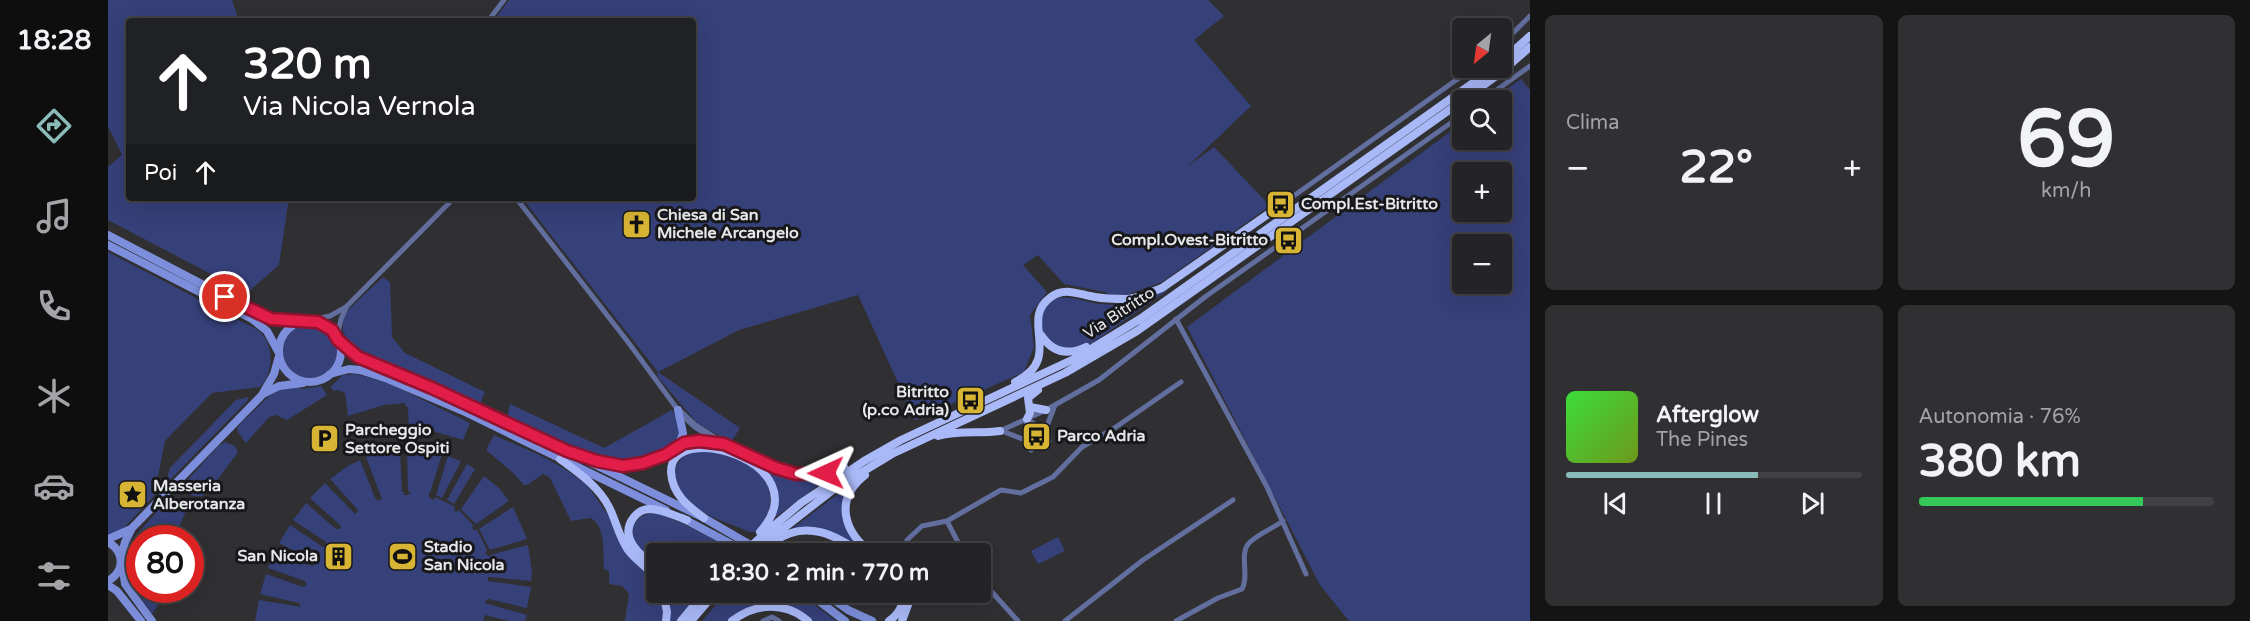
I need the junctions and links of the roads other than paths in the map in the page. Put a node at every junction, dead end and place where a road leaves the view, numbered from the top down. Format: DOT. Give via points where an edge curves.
graph roads {
  1 [pos="504,0"];
  2 [pos="1530,16"];
  3 [pos="490,18"];
  4 [pos="1512,34"];
  5 [pos="1530,36"];
  6 [pos="1530,48"];
  7 [pos="1512,53"];
  8 [pos="1530,66"];
  9 [pos="1459,78"];
  10 [pos="1480,78"];
  11 [pos="1477,90"];
  12 [pos="1497,90"];
  13 [pos="1452,109"];
  14 [pos="1452,122"];
  15 [pos="451,201"];
  16 [pos="518,201"];
  17 [pos="1274,210"];
  18 [pos="108,235"];
  19 [pos="108,245"];
  20 [pos="1165,302"];
  21 [pos="347,306"];
  22 [pos="1176,319"];
  23 [pos="307,321"];
  24 [pos="1039,332"];
  25 [pos="338,339"];
  26 [pos="279,354"];
  27 [pos="1093,357"];
  28 [pos="330,374"];
  29 [pos="308,382"];
  30 [pos="1181,382"];
  31 [pos="262,395"];
  32 [pos="996,396"];
  33 [pos="1055,405"];
  34 [pos="1030,407"];
  35 [pos="464,408"];
  36 [pos="678,410"];
  37 [pos="1046,410"];
  38 [pos="1026,419"];
  39 [pos="933,425"];
  40 [pos="505,428"];
  41 [pos="1000,431"];
  42 [pos="1045,431"];
  43 [pos="1025,440"];
  44 [pos="1049,441"];
  45 [pos="724,444"];
  46 [pos="679,445"];
  47 [pos="1031,450"];
  48 [pos="567,451"];
  49 [pos="892,454"];
  50 [pos="560,459"];
  51 [pos="1233,500"];
  52 [pos="704,518"];
  53 [pos="687,520"];
  54 [pos="947,521"];
  55 [pos="1283,521"];
  56 [pos="135,525"];
  57 [pos="126,531"];
  58 [pos="765,537"];
  59 [pos="126,540"];
  60 [pos="907,540"];
  61 [pos="108,541"];
  62 [pos="728,543"];
  63 [pos="747,543"];
  64 [pos="758,543"];
  65 [pos="758,543"];
  66 [pos="764,543"];
  67 [pos="848,543"];
  68 [pos="860,543"];
  69 [pos="958,543"];
  70 [pos="646,557"];
  71 [pos="121,560"];
  72 [pos="646,566"];
  73 [pos="1306,574"];
  74 [pos="108,583"];
  75 [pos="991,591"];
  76 [pos="665,603"];
  77 [pos="696,603"];
  78 [pos="707,603"];
  79 [pos="709,603"];
  80 [pos="821,603"];
  81 [pos="839,603"];
  82 [pos="902,603"];
  83 [pos="909,603"];
  84 [pos="141,621"];
  85 [pos="152,621"];
  86 [pos="666,621"];
  87 [pos="681,621"];
  88 [pos="691,621"];
  89 [pos="697,621"];
  90 [pos="732,621"];
  91 [pos="741,621"];
  92 [pos="763,621"];
  93 [pos="779,621"];
  94 [pos="800,621"];
  95 [pos="808,621"];
  96 [pos="844,621"];
  97 [pos="872,621"];
  98 [pos="889,621"];
  99 [pos="902,621"];
  100 [pos="1018,621"];
  101 [pos="1065,621"];
  102 [pos="1176,621"];
  1 -- 3 [label="street"];
  2 -- 4 [label="street"];
  5 -- 7 [label="highway"];
  6 -- 11 [label="highway, Via Bitritto"];
  8 -- 12 [label="street"];
  9 -- 17 [label="street"];
  10 -- 20 [label="highway, Via Bitritto"];
  13 -- 27 [label="highway, Via Bitritto" via="1147,324"];
  14 -- 22 [label="street"];
  15 -- 21 [label="street"];
  16 -- 36 [label="street"];
  17 -- 24 [label="highway" via="1155,291 1130,298 1062,291 1053,295 1038,311"];
  18 -- 23 [label="main road" via="261,315"];
  19 -- 26 [label="main road" via="252,319 267,331"];
  20 -- 24 [label="highway" via="1077,351 1055,350"];
  20 -- 32 [label="highway, Via Bitritto" via="1076,358"];
  21 -- 23 [label="street" via="330,316"];
  21 -- 25 [label="street"];
  22 -- 33 [label="street" via="1099,380"];
  22 -- 55 [label="street"];
  23 -- 25 [label="main road" via="326,325"];
  23 -- 26 [label="main road" via="288,329"];
  24 -- 32 [label="highway" via="1040,353 1033,369 1003,387"];
  25 -- 28 [label="main road" via="339,362"];
  25 -- 35 [label="main road" via="358,357"];
  26 -- 29 [label="main road" via="289,374"];
  26 -- 31 [label="main road" via="274,374"];
  27 -- 34 [label="highway" via="1070,375 1033,393 1028,398"];
  27 -- 49 [label="highway, Via Bitritto"];
  28 -- 29 [label="main road"];
  28 -- 35 [label="main road" via="348,369 372,373"];
  29 -- 31 [label="main road" via="286,384"];
  30 -- 54 [label="street" via="1082,447 1061,471 1045,482 1022,493 1001,490"];
  31 -- 56 [label="main road"];
  32 -- 39 [label="highway, Via Bitritto"];
  33 -- 37 [label="street"];
  33 -- 42 [label="street"];
  34 -- 37 [label="highway"];
  34 -- 38 [label="highway"];
  35 -- 40 [label="main road"];
  36 -- 45 [label="street" via="694,426"];
  36 -- 46 [label="main road" via="683,434"];
  37 -- 38 [label="street"];
  38 -- 41 [label="street"];
  38 -- 42 [label="street"];
  38 -- 43 [label="street"];
  39 -- 45 [label="highway" via="919,426 841,470 815,475 786,471"];
  39 -- 58 [label="highway, Via Bitritto" via="847,471 801,503"];
  40 -- 48 [label="main road"];
  40 -- 50 [label="main road"];
  41 -- 43 [label="street"];
  41 -- 49 [label="highway" via="946,433"];
  42 -- 43 [label="street"];
  42 -- 44 [label="street"];
  43 -- 47 [label="street"];
  45 -- 46 [label="main road" via="691,441"];
  46 -- 48 [label="main road" via="655,459 623,466"];
  48 -- 52 [label="main road"];
  49 -- 58 [label="highway, Via Bitritto"];
  49 -- 68 [label="highway" via="859,479 846,503 848,527"];
  50 -- 53 [label="main road"];
  50 -- 72 [label="highway" via="601,494 628,550"];
  51 -- 101 [label="street" via="1143,560"];
  52 -- 58 [label="highway" via="680,499 671,475 675,456 692,447 739,456 766,475 775,497"];
  52 -- 63 [label="main road"];
  53 -- 62 [label="main road"];
  53 -- 70 [label="highway" via="643,510 628,531 634,548"];
  54 -- 60 [label="street" via="922,525"];
  54 -- 69 [label="street"];
  55 -- 73 [label="street"];
  55 -- 102 [label="street" via="1245,549 1242,589"];
  57 -- 61 [label="main road"];
  58 -- 64 [label="highway, Via Bitritto, bridge"];
  58 -- 65 [label="highway, Via Bitritto, bridge"];
  58 -- 66 [label="highway"];
  58 -- 67 [label="highway" via="800,530 823,531"];
  59 -- 71 [label="main road"];
  61 -- 71 [label="main road"];
  71 -- 74 [label="main road" via="118,573"];
  71 -- 85 [label="main road" via="130,593"];
  74 -- 84 [label="main road"];
  75 -- 100 [label="street"];
  76 -- 86 [label="highway"];
  77 -- 87 [label="highway"];
  78 -- 88 [label="highway"];
  79 -- 89 [label="highway"];
  80 -- 96 [label="main road"];
  81 -- 97 [label="main road"];
  82 -- 98 [label="highway"];
  83 -- 99 [label="highway"];
  90 -- 95 [label="highway" via="751,610 772,606"];
  91 -- 94 [label="highway" via="772,611"];
  92 -- 93 [label="street" via="772,617"];
}
